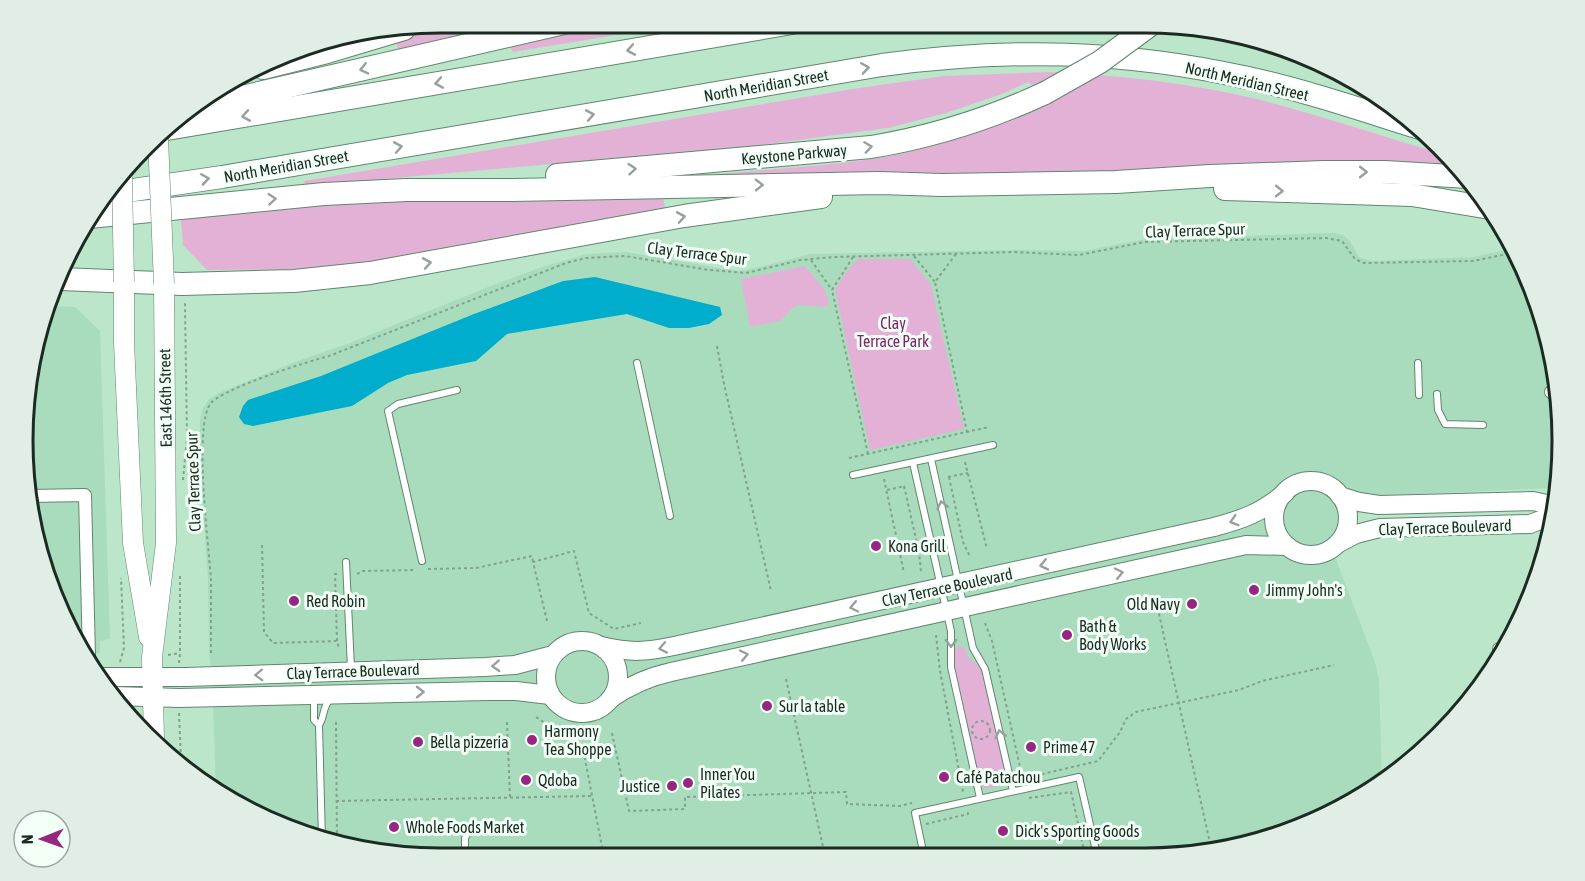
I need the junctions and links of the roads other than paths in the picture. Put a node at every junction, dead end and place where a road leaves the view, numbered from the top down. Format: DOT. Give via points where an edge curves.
graph roads {
  1 [pos="520,33"];
  2 [pos="733,33"];
  3 [pos="1139,33"];
  4 [pos="369,39"];
  5 [pos="299,59"];
  6 [pos="211,104"];
  7 [pos="1399,122"];
  8 [pos="181,127"];
  9 [pos="158,146"];
  10 [pos="1454,176"];
  11 [pos="1116,182"];
  12 [pos="942,185"];
  13 [pos="122,186"];
  14 [pos="406,190"];
  15 [pos="117,192"];
  16 [pos="1477,206"];
  17 [pos="100,217"];
  18 [pos="67,279"];
  19 [pos="124,282"];
  20 [pos="164,284"];
  21 [pos="637,363"];
  22 [pos="1418,363"];
  23 [pos="457,390"];
  24 [pos="1437,394"];
  25 [pos="1419,395"];
  26 [pos="1482,425"];
  27 [pos="993,445"];
  28 [pos="931,459"];
  29 [pos="913,463"];
  30 [pos="853,475"];
  31 [pos="1285,493"];
  32 [pos="36,496"];
  33 [pos="1340,496"];
  34 [pos="1547,504"];
  35 [pos="670,516"];
  36 [pos="1544,519"];
  37 [pos="1337,544"];
  38 [pos="1287,546"];
  39 [pos="422,561"];
  40 [pos="346,562"];
  41 [pos="951,586"];
  42 [pos="956,609"];
  43 [pos="89,645"];
  44 [pos="601,646"];
  45 [pos="553,655"];
  46 [pos="152,657"];
  47 [pos="447,667"];
  48 [pos="351,672"];
  49 [pos="109,677"];
  50 [pos="152,677"];
  51 [pos="314,695"];
  52 [pos="334,695"];
  53 [pos="550,695"];
  54 [pos="123,696"];
  55 [pos="152,698"];
  56 [pos="610,699"];
  57 [pos="320,725"];
  58 [pos="154,730"];
  59 [pos="1013,791"];
  60 [pos="980,798"];
  61 [pos="471,827"];
  62 [pos="322,830"];
  63 [pos="465,848"];
  64 [pos="922,848"];
  65 [pos="1095,848"];
  1 -- 6 [label="highway, one-way"];
  2 -- 8 [label="highway, one-way"];
  14 -- 3 [label="highway, Keystone Parkway, one-way, bridge" via="871,147 915,139 1016,107 1100,62"];
  4 -- 5 [label="highway"];
  15 -- 7 [label="highway, North Meridian Street, one-way" via="882,65 981,54 1104,56 1202,69 1289,89"];
  9 -- 20 [label="main road, East 146th Street, bridge"];
  11 -- 10 [label="highway, one-way" via="1334,172"];
  11 -- 12 [label="highway"];
  11 -- 16 [label="highway, one-way" via="1412,195"];
  14 -- 12 [label="highway, one-way"];
  20 -- 12 [label="highway, one-way" via="294,281 361,274 746,206"];
  13 -- 19 [label="main road, East 146th Street, bridge"];
  17 -- 14 [label="highway, one-way" via="324,194"];
  18 -- 19 [label="highway"];
  19 -- 20 [label="highway"];
  19 -- 46 [label="main road, East 146th Street" via="133,543"];
  20 -- 46 [label="main road, East 146th Street" via="166,543"];
  21 -- 35 [label="lane"];
  22 -- 25 [label="lane"];
  23 -- 39 [label="lane" via="398,404 388,411"];
  24 -- 26 [label="lane" via="1438,410 1445,424"];
  27 -- 28 [label="lane"];
  28 -- 29 [label="lane"];
  41 -- 28 [label="lane, one-way"];
  29 -- 30 [label="lane"];
  29 -- 41 [label="lane"];
  31 -- 33 [label="street" via="1308,482 1327,485"];
  31 -- 38 [label="street" via="1274,516 1277,533"];
  31 -- 41 [label="street, Clay Terrace Boulevard, one-way" via="1265,509 1214,528"];
  32 -- 43 [label="street" via="85,495"];
  33 -- 34 [label="street, Clay Terrace Boulevard" via="1379,505 1533,501"];
  33 -- 37 [label="street" via="1348,521"];
  36 -- 37 [label="street, Clay Terrace Boulevard" via="1530,524 1380,528"];
  37 -- 38 [label="street" via="1315,555 1298,553"];
  42 -- 38 [label="street, Clay Terrace Boulevard, one-way" via="1246,545"];
  40 -- 48 [label="lane"];
  41 -- 42 [label="lane"];
  41 -- 42 [label="lane"];
  41 -- 44 [label="street, Clay Terrace Boulevard, one-way" via="646,651 626,652"];
  56 -- 42 [label="street, Clay Terrace Boulevard, one-way" via="651,676"];
  59 -- 42 [label="lane, one-way" via="985,669"];
  42 -- 60 [label="lane, one-way" via="951,631 951,667"];
  44 -- 45 [label="street" via="575,641"];
  44 -- 56 [label="street" via="616,666 617,683"];
  45 -- 47 [label="street, Clay Terrace Boulevard, one-way" via="515,665"];
  45 -- 53 [label="street" via="546,671"];
  46 -- 50 [label="main road, East 146th Street"];
  47 -- 48 [label="street, Clay Terrace Boulevard"];
  47 -- 51 [label="street" via="389,680 326,683"];
  48 -- 50 [label="street, Clay Terrace Boulevard, one-way"];
  49 -- 50 [label="street, Clay Terrace Boulevard"];
  50 -- 55 [label="main road, East 146th Street"];
  51 -- 52 [label="street, Clay Terrace Boulevard"];
  51 -- 55 [label="street, Clay Terrace Boulevard"];
  51 -- 57 [label="lane" via="314,720"];
  52 -- 53 [label="street, Clay Terrace Boulevard, one-way" via="488,691"];
  52 -- 57 [label="lane" via="324,707"];
  53 -- 56 [label="street" via="562,707 576,713 592,712"];
  54 -- 55 [label="street, Clay Terrace Boulevard"];
  55 -- 58 [label="main road, East 146th Street"];
  57 -- 62 [label="lane"];
  59 -- 60 [label="lane"];
  59 -- 65 [label="lane" via="1079,777"];
  60 -- 64 [label="lane" via="915,813"];
  61 -- 63 [label="lane"];
}
